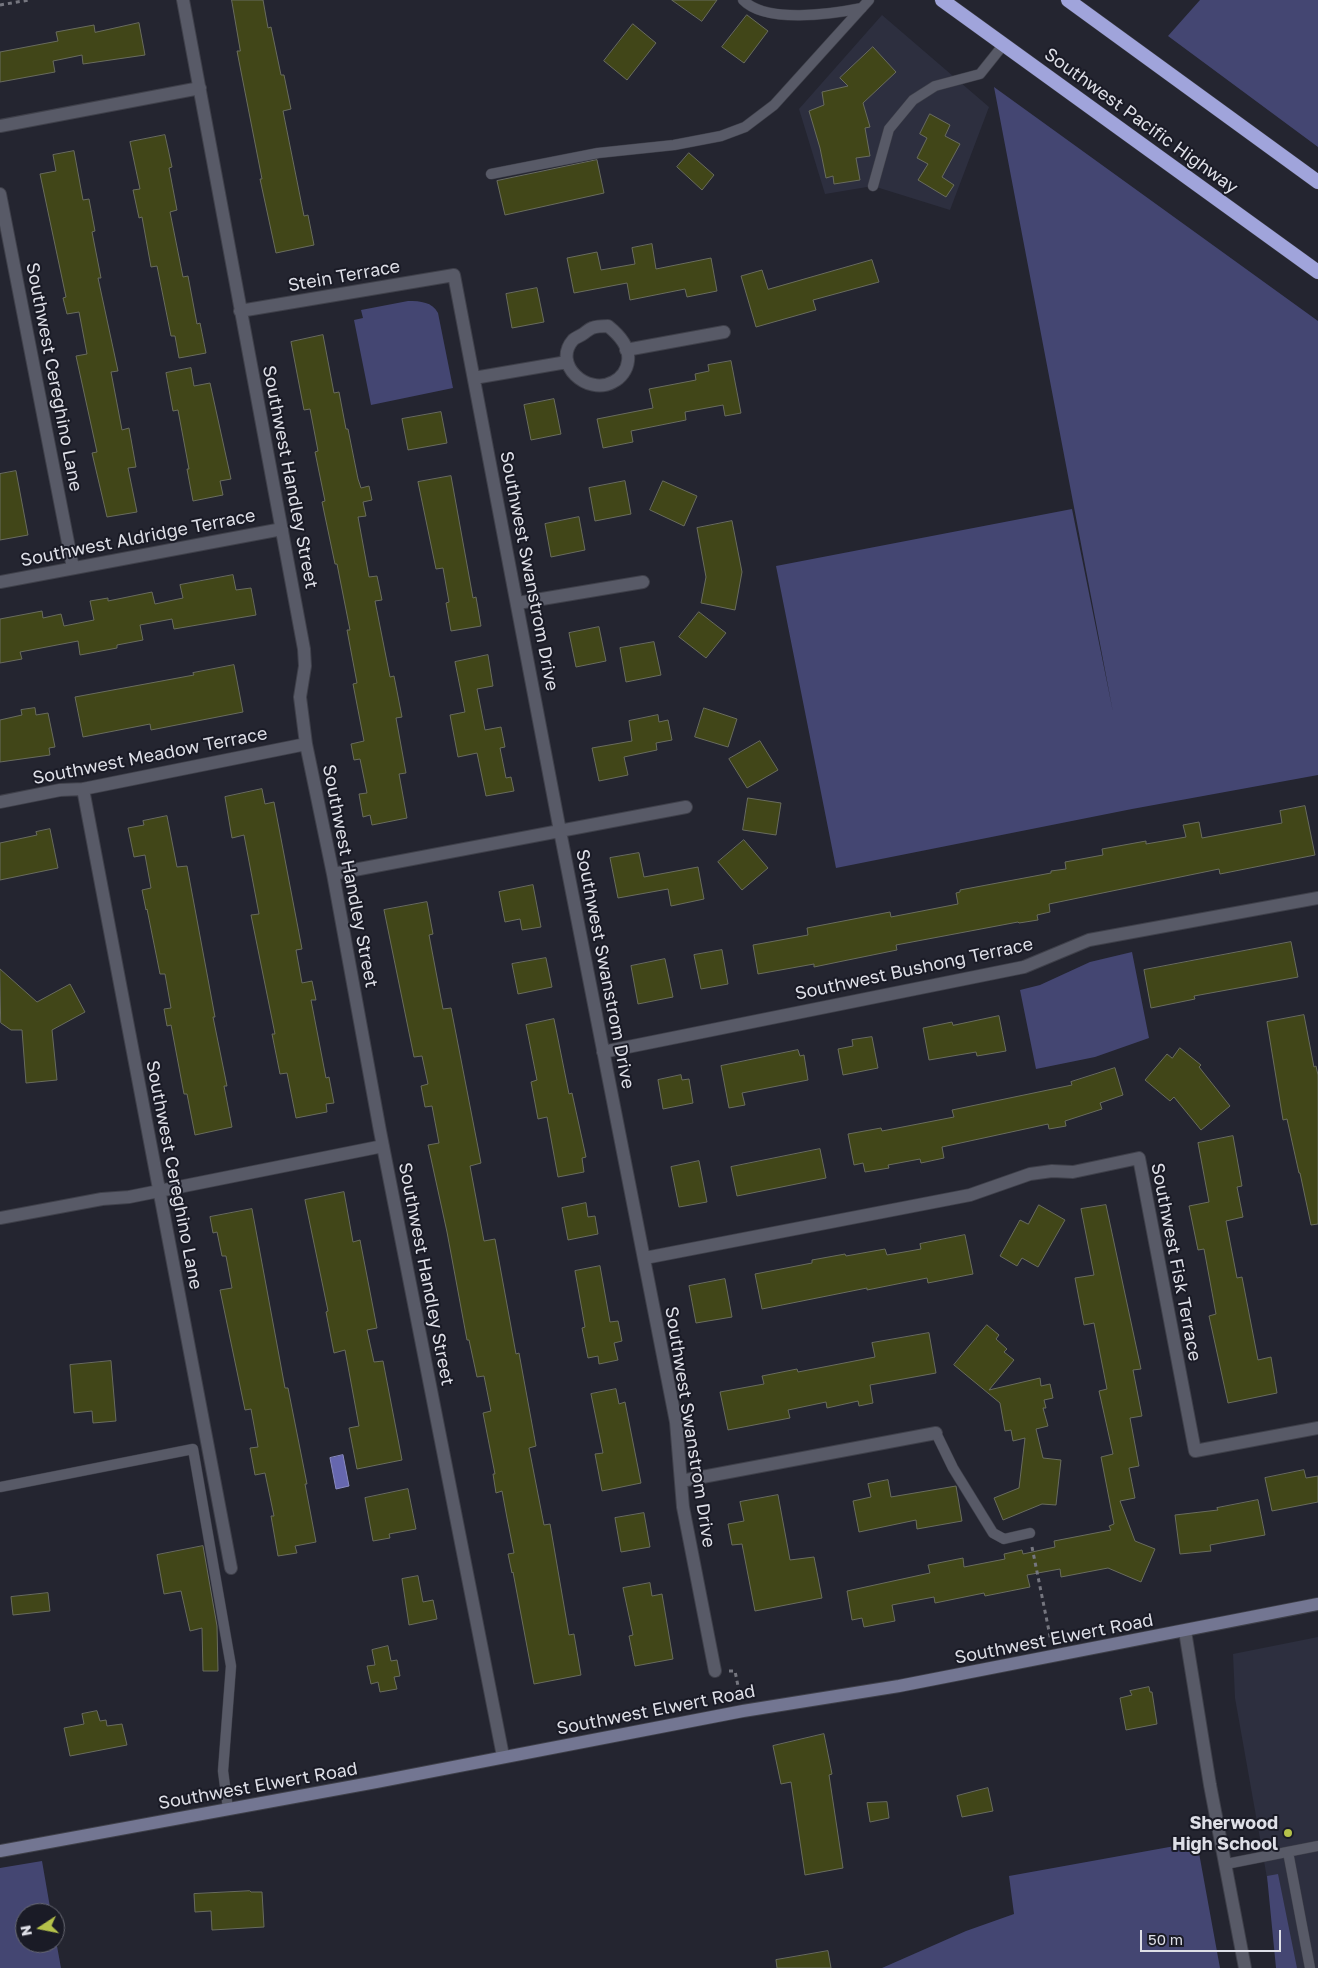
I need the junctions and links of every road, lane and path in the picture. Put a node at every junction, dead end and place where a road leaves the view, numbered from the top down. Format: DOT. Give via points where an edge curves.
graph roads {
  1 [pos="29,0"];
  2 [pos="183,0"];
  3 [pos="742,0"];
  4 [pos="942,0"];
  5 [pos="1068,0"];
  6 [pos="866,4"];
  7 [pos="0,6"];
  8 [pos="1004,44"];
  9 [pos="200,88"];
  10 [pos="0,126"];
  11 [pos="491,174"];
  12 [pos="1318,182"];
  13 [pos="873,186"];
  14 [pos="0,194"];
  15 [pos="1318,272"];
  16 [pos="454,275"];
  17 [pos="240,312"];
  18 [pos="724,332"];
  19 [pos="626,350"];
  20 [pos="567,362"];
  21 [pos="474,378"];
  22 [pos="282,529"];
  23 [pos="74,568"];
  24 [pos="0,582"];
  25 [pos="643,582"];
  26 [pos="518,603"];
  27 [pos="306,744"];
  28 [pos="83,788"];
  29 [pos="0,802"];
  30 [pos="686,807"];
  31 [pos="560,831"];
  32 [pos="334,874"];
  33 [pos="1318,898"];
  34 [pos="603,1052"];
  35 [pos="383,1146"];
  36 [pos="159,1191"];
  37 [pos="0,1218"];
  38 [pos="645,1258"];
  39 [pos="1318,1428"];
  40 [pos="936,1433"];
  41 [pos="681,1481"];
  42 [pos="0,1487"];
  43 [pos="1030,1533"];
  44 [pos="231,1568"];
  45 [pos="1318,1604"];
  46 [pos="1185,1632"];
  47 [pos="1054,1656"];
  48 [pos="715,1671"];
  49 [pos="743,1711"];
  50 [pos="503,1756"];
  51 [pos="228,1809"];
  52 [pos="1318,1846"];
  53 [pos="0,1851"];
  54 [pos="1288,1852"];
  55 [pos="1226,1864"];
  56 [pos="1245,1968"];
  57 [pos="1310,1968"];
  1 -- 7 [label="path"];
  2 -- 9 [label="street, Southwest Handley Street"];
  3 -- 6 [label="lane" via="760,10 788,14 834,13"];
  4 -- 8 [label="highway, Southwest Pacific Highway"];
  5 -- 12 [label="highway"];
  6 -- 11 [label="lane" via="774,105 745,127 721,136 674,145 598,153"];
  8 -- 13 [label="lane" via="980,74 935,86 913,100 889,129"];
  8 -- 15 [label="highway, Southwest Pacific Highway"];
  9 -- 10 [label="street"];
  9 -- 17 [label="street, Southwest Handley Street"];
  14 -- 23 [label="street, Southwest Cereghino Lane"];
  16 -- 17 [label="street, Stein Terrace"];
  16 -- 21 [label="street, Southwest Swanstrom Drive"];
  17 -- 22 [label="street, Southwest Handley Street"];
  18 -- 19 [label="street"];
  19 -- 20 [label="street" via="618,334 608,326 592,328 573,340"];
  19 -- 20 [label="street" via="628,360 619,378 597,387 584,383"];
  20 -- 21 [label="street"];
  21 -- 26 [label="street, Southwest Swanstrom Drive"];
  22 -- 23 [label="street, Southwest Aldridge Terrace"];
  22 -- 27 [label="street, Southwest Handley Street" via="304,649 300,697"];
  23 -- 24 [label="street, Southwest Aldridge Terrace"];
  25 -- 26 [label="street"];
  26 -- 31 [label="street, Southwest Swanstrom Drive"];
  27 -- 28 [label="street, Southwest Meadow Terrace"];
  27 -- 32 [label="street, Southwest Handley Street"];
  28 -- 29 [label="street, Southwest Meadow Terrace"];
  28 -- 36 [label="street, Southwest Cereghino Lane"];
  30 -- 31 [label="street"];
  31 -- 32 [label="street"];
  31 -- 34 [label="street, Southwest Swanstrom Drive"];
  32 -- 35 [label="street, Southwest Handley Street"];
  33 -- 34 [label="street, Southwest Bushong Terrace" via="1089,940 1024,967"];
  34 -- 38 [label="street, Southwest Swanstrom Drive"];
  35 -- 36 [label="street"];
  35 -- 50 [label="street, Southwest Handley Street"];
  36 -- 37 [label="street" via="102,1198"];
  36 -- 44 [label="street, Southwest Cereghino Lane"];
  38 -- 39 [label="street, Southwest Fisk Terrace" via="970,1195 1030,1174 1074,1172 1139,1158 1195,1451"];
  38 -- 41 [label="street, Southwest Swanstrom Drive" via="676,1422"];
  40 -- 41 [label="street"];
  40 -- 43 [label="lane" via="993,1534 1004,1538"];
  41 -- 48 [label="street, Southwest Swanstrom Drive" via="683,1507"];
  42 -- 51 [label="lane" via="193,1449 231,1666 223,1771"];
  43 -- 47 [label="path"];
  45 -- 46 [label="main road, Southwest Elwert Road"];
  46 -- 47 [label="main road, Southwest Elwert Road"];
  46 -- 55 [label="street"];
  47 -- 49 [label="main road, Southwest Elwert Road" via="899,1686"];
  48 -- 49 [label="path" via="735,1671"];
  49 -- 50 [label="main road, Southwest Elwert Road"];
  50 -- 51 [label="main road, Southwest Elwert Road"];
  51 -- 53 [label="main road, Southwest Elwert Road"];
  52 -- 54 [label="lane"];
  54 -- 55 [label="lane"];
  54 -- 57 [label="lane"];
  55 -- 56 [label="street"];
}
